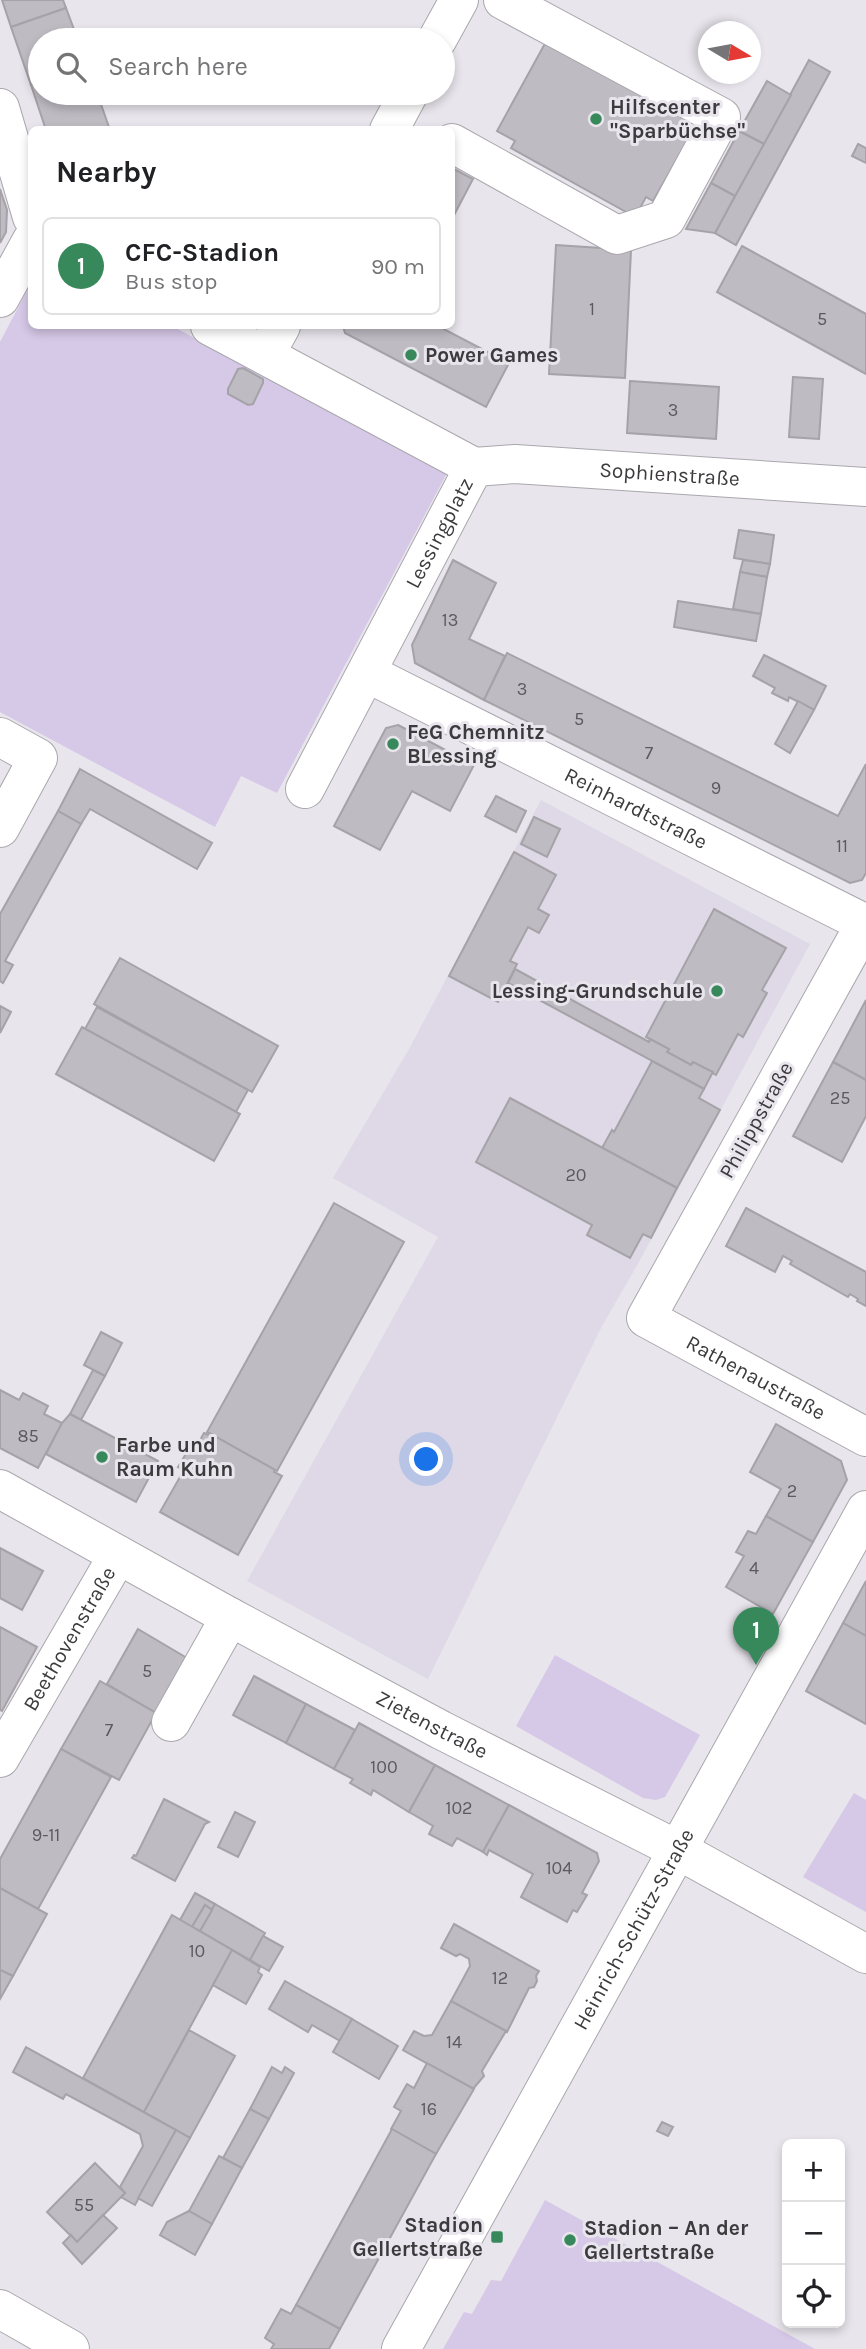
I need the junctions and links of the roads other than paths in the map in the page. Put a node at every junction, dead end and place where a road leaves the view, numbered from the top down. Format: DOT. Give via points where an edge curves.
graph roads {
  1 [pos="459,0"];
  2 [pos="503,0"];
  3 [pos="444,28"];
  4 [pos="0,108"];
  5 [pos="455,145"];
  6 [pos="28,203"];
  7 [pos="28,247"];
  8 [pos="0,298"];
  9 [pos="224,329"];
  10 [pos="273,340"];
  11 [pos="474,467"];
  12 [pos="866,486"];
  13 [pos="367,673"];
  14 [pos="0,737"];
  15 [pos="305,789"];
  16 [pos="0,828"];
  17 [pos="866,923"];
  18 [pos="646,1318"];
  19 [pos="866,1437"];
  20 [pos="0,1489"];
  21 [pos="866,1510"];
  22 [pos="118,1555"];
  23 [pos="230,1617"];
  24 [pos="171,1722"];
  25 [pos="0,1758"];
  26 [pos="678,1850"];
  27 [pos="866,1954"];
  28 [pos="0,2309"];
  29 [pos="70,2349"];
  30 [pos="401,2349"];
  1 -- 3 [label="street"];
  2 -- 5 [label="street" via="721,117 666,219 617,235"];
  4 -- 6 [label="street"];
  7 -- 8 [label="street"];
  9 -- 10 [label="street, Lessingplatz"];
  10 -- 11 [label="street, Lessingplatz"];
  11 -- 12 [label="street, Sophienstraße" via="515,464"];
  11 -- 13 [label="street, Lessingplatz"];
  13 -- 15 [label="street, Lessingplatz"];
  13 -- 17 [label="street, Reinhardtstraße"];
  14 -- 16 [label="street" via="38,758"];
  17 -- 18 [label="street, Philippstraße"];
  18 -- 19 [label="street, Rathenaustraße"];
  20 -- 22 [label="street, Zietenstraße"];
  21 -- 26 [label="street, Heinrich-Schütz-Straße"];
  22 -- 23 [label="street, Zietenstraße"];
  22 -- 25 [label="street, Beethovenstraße"];
  23 -- 24 [label="street"];
  23 -- 26 [label="street, Zietenstraße"];
  26 -- 27 [label="street, Zietenstraße"];
  26 -- 30 [label="street, Heinrich-Schütz-Straße"];
  28 -- 29 [label="street"];
}
